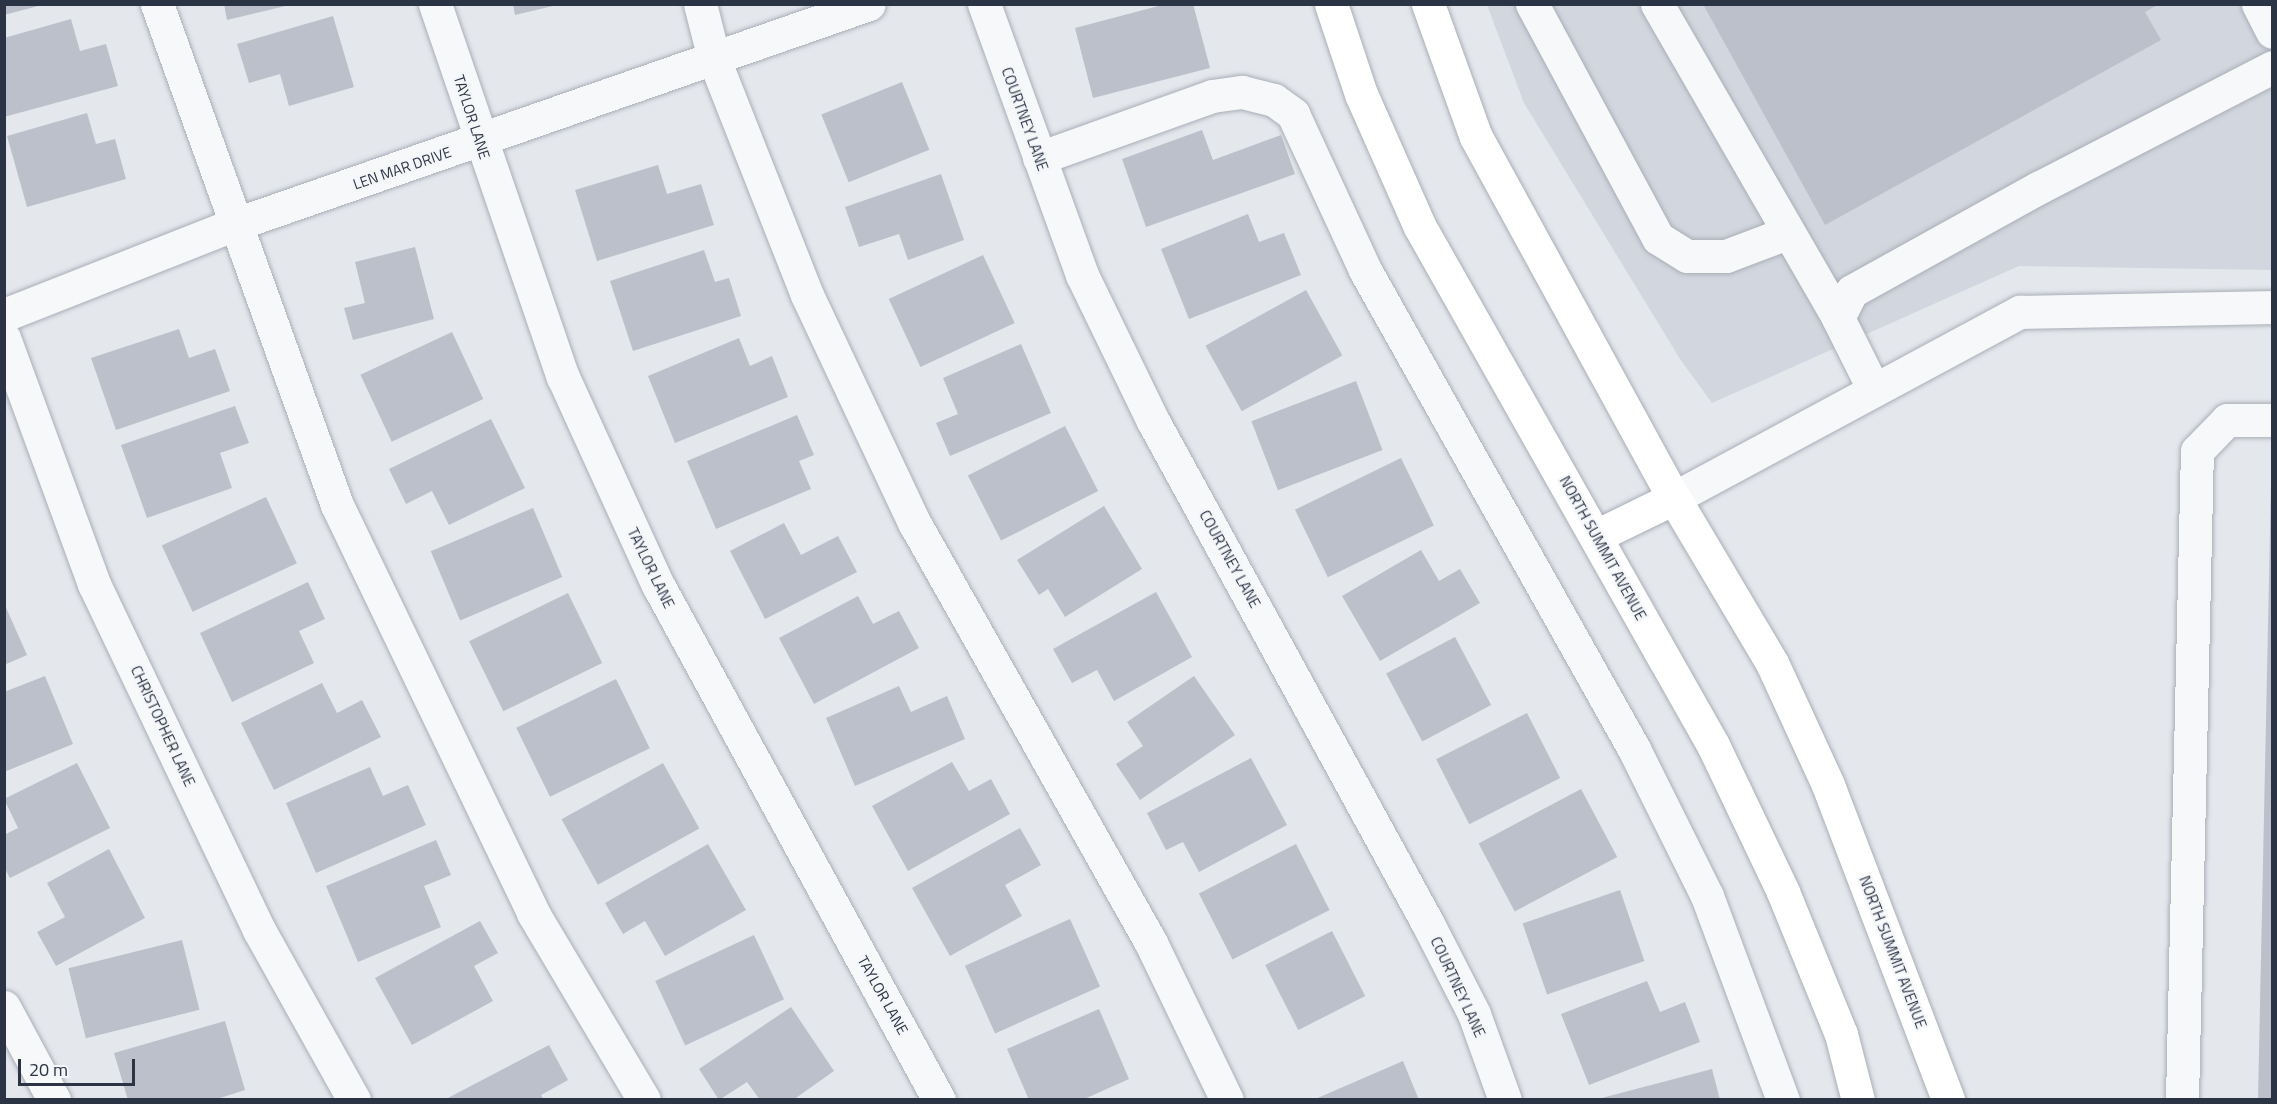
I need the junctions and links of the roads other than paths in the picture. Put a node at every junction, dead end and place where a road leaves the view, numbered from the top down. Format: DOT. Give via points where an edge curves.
graph roads {
  1 [pos="158,4"];
  2 [pos="435,4"];
  3 [pos="700,4"];
  4 [pos="869,4"];
  5 [pos="984,4"];
  6 [pos="1331,4"];
  7 [pos="1428,4"];
  8 [pos="1532,4"];
  9 [pos="1657,4"];
  10 [pos="2258,4"];
  11 [pos="2272,32"];
  12 [pos="714,59"];
  13 [pos="2272,67"];
  14 [pos="480,142"];
  15 [pos="1039,158"];
  16 [pos="233,225"];
  17 [pos="1787,232"];
  18 [pos="2272,307"];
  19 [pos="4,315"];
  20 [pos="1838,318"];
  21 [pos="4,338"];
  22 [pos="1875,390"];
  23 [pos="2272,420"];
  24 [pos="1674,498"];
  25 [pos="1596,536"];
  26 [pos="4,1007"];
  27 [pos="54,1100"];
  28 [pos="354,1100"];
  29 [pos="644,1100"];
  30 [pos="939,1100"];
  31 [pos="1227,1100"];
  32 [pos="1505,1100"];
  33 [pos="1783,1100"];
  34 [pos="1858,1100"];
  35 [pos="1948,1100"];
  36 [pos="2182,1100"];
  1 -- 16 [label="street"];
  2 -- 14 [label="street, TAYLOR LANE"];
  3 -- 12 [label="street"];
  4 -- 12 [label="street, LEN MAR DRIVE"];
  5 -- 15 [label="street, COURTNEY LANE"];
  6 -- 25 [label="main road, NORTH SUMMIT AVENUE" via="1361,94 1420,227"];
  7 -- 24 [label="main road, NORTH SUMMIT AVENUE" via="1476,137"];
  8 -- 17 [label="street" via="1658,238 1687,256 1726,256"];
  9 -- 17 [label="street"];
  10 -- 11 [label="street"];
  12 -- 14 [label="street, LEN MAR DRIVE"];
  12 -- 31 [label="street" via="807,296 915,524 1151,943"];
  13 -- 20 [label="street" via="1852,291"];
  14 -- 16 [label="street, LEN MAR DRIVE"];
  14 -- 30 [label="street, TAYLOR LANE" via="563,376 658,585"];
  15 -- 32 [label="street, COURTNEY LANE" via="1082,275 1153,421 1427,921 1474,1014"];
  15 -- 33 [label="street" via="1212,96 1242,92 1274,100 1293,114 1365,270 1655,791 1707,896"];
  16 -- 19 [label="street, LEN MAR DRIVE"];
  16 -- 29 [label="street" via="337,505 533,913"];
  17 -- 20 [label="street"];
  18 -- 22 [label="street" via="2020,312"];
  20 -- 22 [label="street"];
  21 -- 28 [label="street, CHRISTOPHER LANE" via="94,584 259,930"];
  22 -- 24 [label="street"];
  23 -- 36 [label="street" via="2227,420 2197,451"];
  24 -- 25 [label="main road"];
  24 -- 35 [label="main road, NORTH SUMMIT AVENUE" via="1772,663 1828,785"];
  25 -- 34 [label="main road, NORTH SUMMIT AVENUE" via="1713,745 1783,892 1841,1034"];
  26 -- 27 [label="street"];
}
